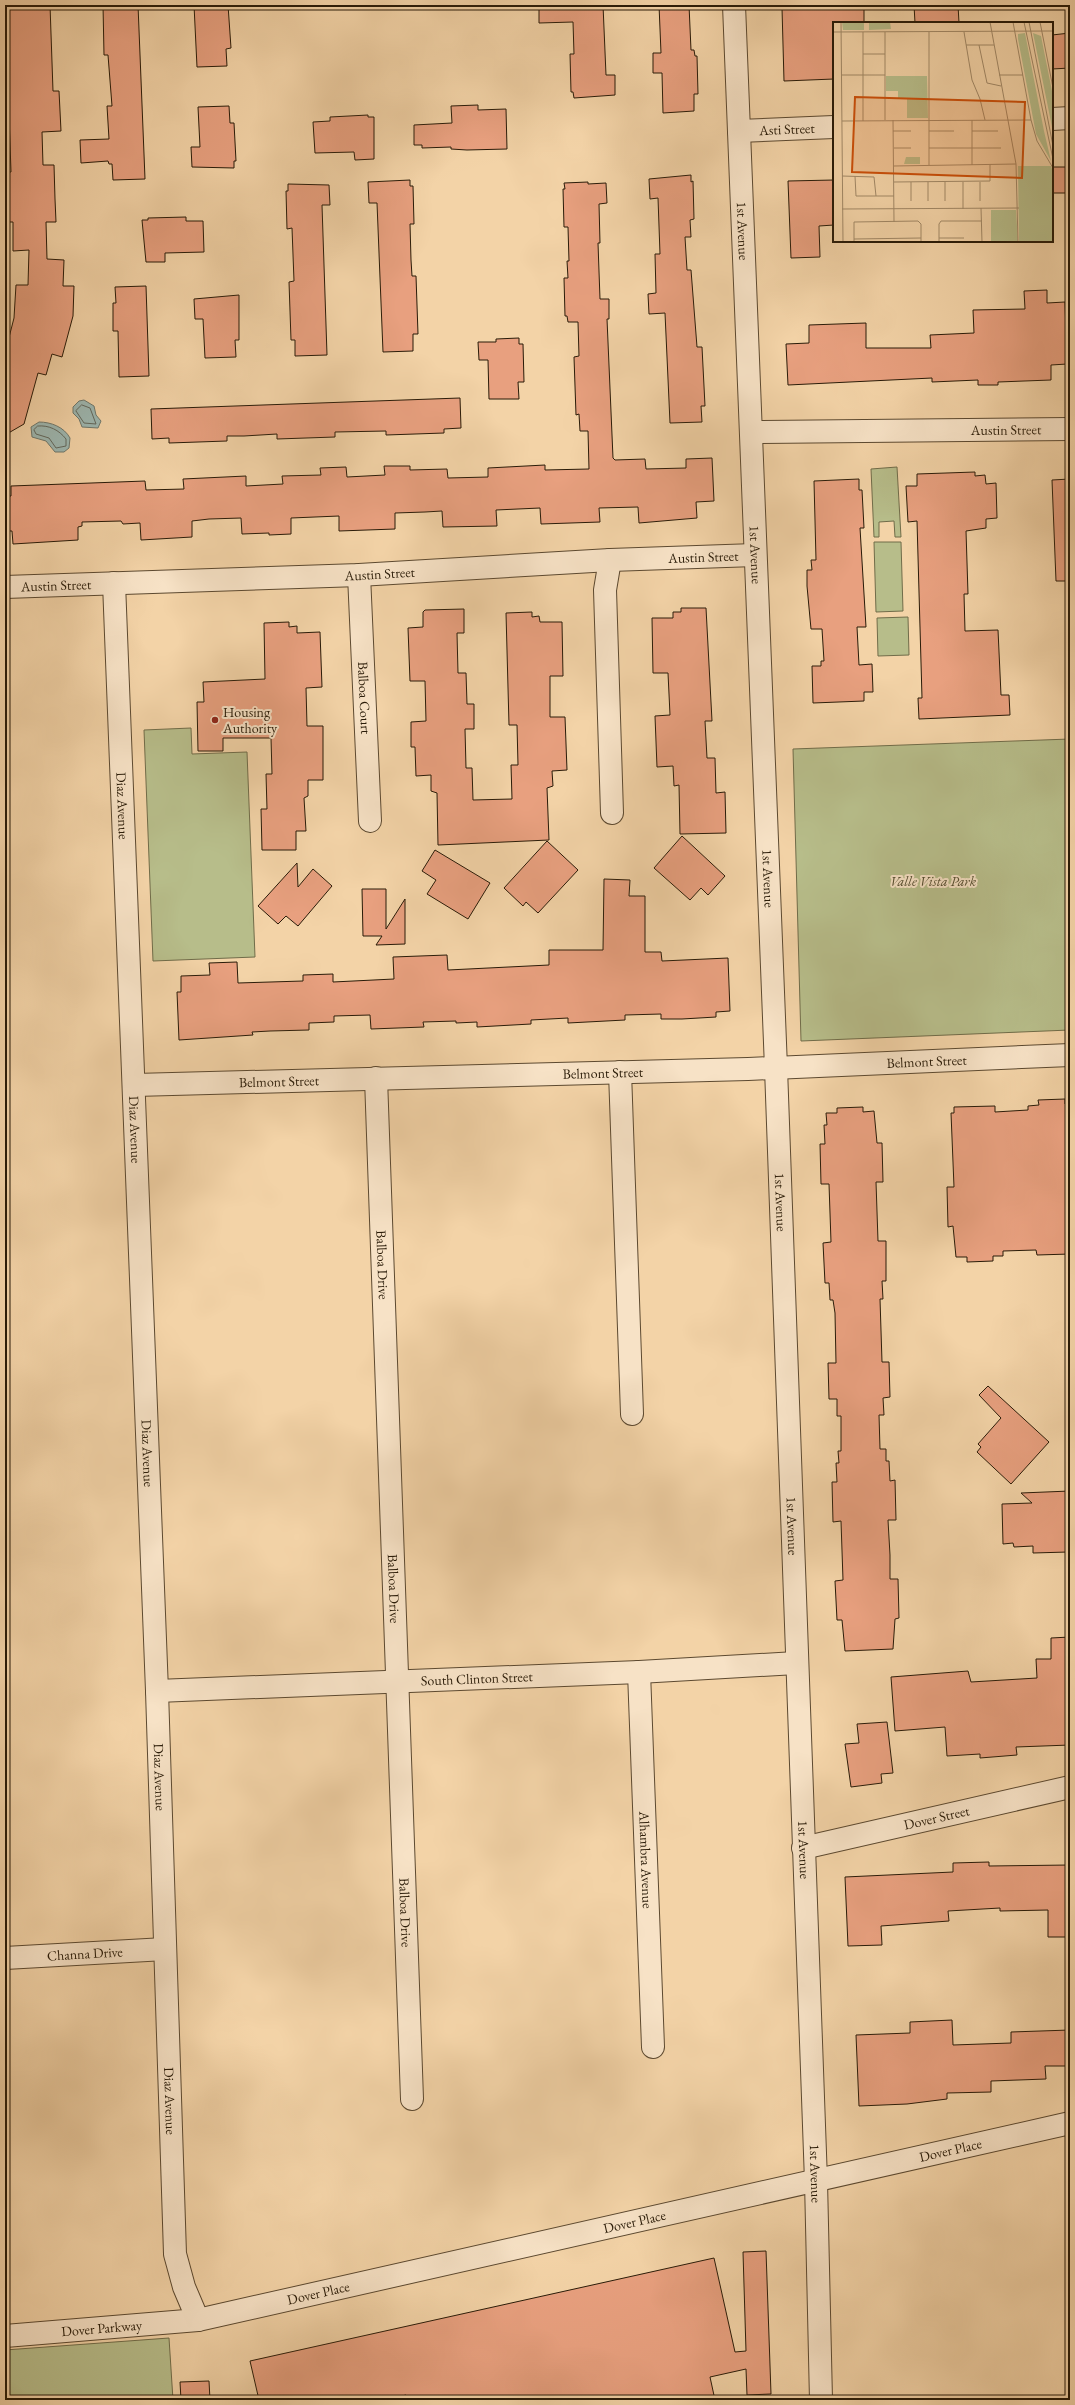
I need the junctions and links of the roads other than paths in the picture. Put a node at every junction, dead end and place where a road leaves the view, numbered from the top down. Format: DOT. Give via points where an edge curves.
graph roads {
  1 [pos="734,5"];
  2 [pos="1070,118"];
  3 [pos="1053,119"];
  4 [pos="833,127"];
  5 [pos="739,131"];
  6 [pos="1070,429"];
  7 [pos="751,432"];
  8 [pos="755,554"];
  9 [pos="610,560"];
  10 [pos="359,575"];
  11 [pos="114,583"];
  12 [pos="5,587"];
  13 [pos="612,813"];
  14 [pos="370,821"];
  15 [pos="1070,1055"];
  16 [pos="776,1068"];
  17 [pos="620,1072"];
  18 [pos="376,1078"];
  19 [pos="135,1085"];
  20 [pos="632,1414"];
  21 [pos="796,1663"];
  22 [pos="639,1672"];
  23 [pos="397,1681"];
  24 [pos="157,1691"];
  25 [pos="1070,1787"];
  26 [pos="803,1848"];
  27 [pos="165,1949"];
  28 [pos="5,1958"];
  29 [pos="653,2047"];
  30 [pos="412,2099"];
  31 [pos="1070,2123"];
  32 [pos="816,2181"];
  33 [pos="198,2320"];
  34 [pos="5,2336"];
  35 [pos="821,2400"];
  1 -- 5 [label="street, 1st Avenue"];
  2 -- 3 [label="street"];
  4 -- 5 [label="street, Asti Street"];
  5 -- 7 [label="street, 1st Avenue"];
  6 -- 7 [label="street, Austin Street"];
  7 -- 8 [label="street, 1st Avenue"];
  8 -- 9 [label="street, Austin Street"];
  8 -- 16 [label="street, 1st Avenue"];
  9 -- 10 [label="street, Austin Street"];
  9 -- 13 [label="street" via="605,590"];
  10 -- 11 [label="street, Austin Street"];
  10 -- 14 [label="street, Balboa Court"];
  11 -- 12 [label="street, Austin Street"];
  11 -- 19 [label="street, Diaz Avenue"];
  15 -- 16 [label="street, Belmont Street"];
  16 -- 17 [label="street, Belmont Street"];
  16 -- 21 [label="street, 1st Avenue"];
  17 -- 18 [label="street, Belmont Street"];
  17 -- 20 [label="street"];
  18 -- 19 [label="street, Belmont Street"];
  18 -- 23 [label="street, Balboa Drive"];
  19 -- 24 [label="street, Diaz Avenue"];
  21 -- 22 [label="street, South Clinton Street"];
  21 -- 26 [label="street, 1st Avenue"];
  22 -- 23 [label="street, South Clinton Street"];
  22 -- 29 [label="street, Alhambra Avenue"];
  23 -- 24 [label="street, South Clinton Street"];
  23 -- 30 [label="street, Balboa Drive"];
  24 -- 27 [label="street, Diaz Avenue"];
  25 -- 26 [label="street, Dover Street"];
  26 -- 32 [label="street, 1st Avenue"];
  27 -- 28 [label="street, Channa Drive"];
  27 -- 33 [label="street, Diaz Avenue" via="175,2254 184,2287"];
  31 -- 32 [label="street, Dover Place"];
  32 -- 33 [label="street, Dover Place"];
  32 -- 35 [label="street, 1st Avenue"];
  33 -- 34 [label="street, Dover Parkway"];
}
